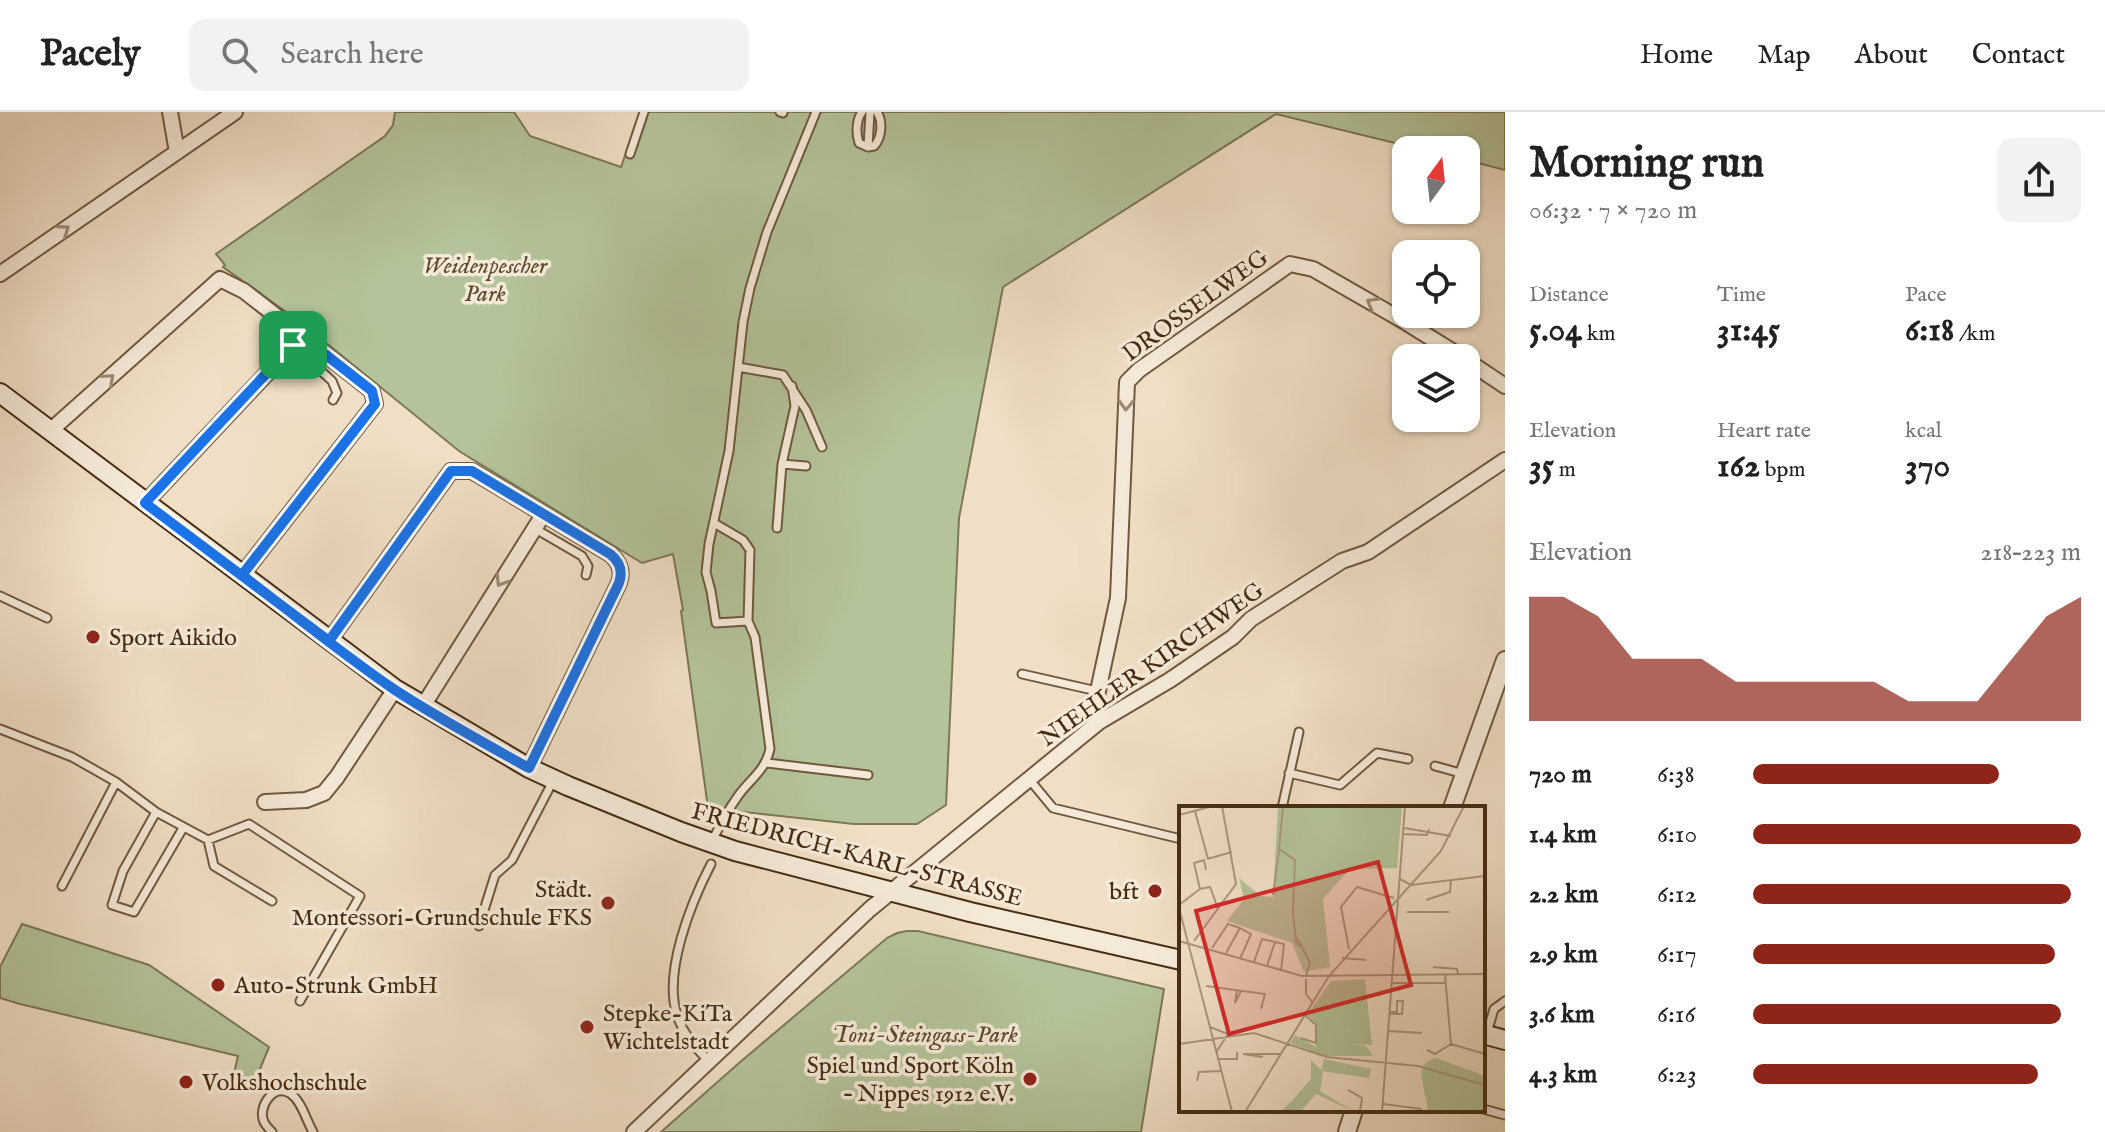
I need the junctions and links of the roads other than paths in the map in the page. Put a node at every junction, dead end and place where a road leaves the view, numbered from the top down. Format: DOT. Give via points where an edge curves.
graph roads {
  1 [pos="170,112"];
  2 [pos="235,112"];
  3 [pos="644,112"];
  4 [pos="816,112"];
  5 [pos="862,112"];
  6 [pos="870,112"];
  7 [pos="877,112"];
  8 [pos="868,147"];
  9 [pos="177,152"];
  10 [pos="630,154"];
  11 [pos="0,274"];
  12 [pos="297,340"];
  13 [pos="1440,344"];
  14 [pos="738,367"];
  15 [pos="1480,370"];
  16 [pos="792,386"];
  17 [pos="1505,386"];
  18 [pos="0,393"];
  19 [pos="333,400"];
  20 [pos="50,431"];
  21 [pos="822,447"];
  22 [pos="1505,460"];
  23 [pos="782,464"];
  24 [pos="806,466"];
  25 [pos="145,503"];
  26 [pos="538,521"];
  27 [pos="714,523"];
  28 [pos="777,528"];
  29 [pos="242,575"];
  30 [pos="586,575"];
  31 [pos="0,596"];
  32 [pos="47,618"];
  33 [pos="748,621"];
  34 [pos="329,641"];
  35 [pos="1505,660"];
  36 [pos="1022,674"];
  37 [pos="395,689"];
  38 [pos="1097,691"];
  39 [pos="423,706"];
  40 [pos="1099,722"];
  41 [pos="0,729"];
  42 [pos="1299,732"];
  43 [pos="1408,759"];
  44 [pos="767,763"];
  45 [pos="1435,766"];
  46 [pos="529,768"];
  47 [pos="1289,773"];
  48 [pos="1464,774"];
  49 [pos="868,775"];
  50 [pos="554,779"];
  51 [pos="1029,779"];
  52 [pos="116,782"];
  53 [pos="265,802"];
  54 [pos="1282,806"];
  55 [pos="1453,806"];
  56 [pos="156,812"];
  57 [pos="183,828"];
  58 [pos="1179,839"];
  59 [pos="208,840"];
  60 [pos="711,843"];
  61 [pos="711,864"];
  62 [pos="62,886"];
  63 [pos="890,892"];
  64 [pos="272,901"];
  65 [pos="479,926"];
  66 [pos="1179,960"];
  67 [pos="300,1001"];
  68 [pos="1505,1001"];
  69 [pos="1485,1035"];
  70 [pos="1505,1040"];
  71 [pos="709,1061"];
  72 [pos="1485,1110"];
  73 [pos="1353,1112"];
  74 [pos="1505,1115"];
  75 [pos="272,1132"];
  76 [pos="313,1132"];
  77 [pos="634,1132"];
  78 [pos="1347,1132"];
  1 -- 9 [label="street"];
  2 -- 9 [label="street"];
  3 -- 10 [label="lane"];
  4 -- 14 [label="lane" via="767,232 750,288"];
  5 -- 8 [label="lane" via="858,140"];
  6 -- 8 [label="lane"];
  7 -- 8 [label="lane" via="879,140"];
  11 -- 9 [label="street, one-way"];
  12 -- 19 [label="lane" via="332,381 337,393"];
  20 -- 12 [label="street, one-way" via="220,279 244,291"];
  12 -- 25 [label="street"];
  12 -- 29 [label="street" via="372,391 375,404"];
  13 -- 38 [label="street, DROSSELWEG, one-way" via="1313,269 1290,264 1127,382 1118,598"];
  14 -- 16 [label="lane" via="783,375"];
  14 -- 27 [label="lane"];
  15 -- 17 [label="street, DROSSELWEG"];
  16 -- 21 [label="lane"];
  16 -- 23 [label="lane" via="795,406"];
  18 -- 20 [label="main road, FRIEDRICH-KARL-STRASSE"];
  20 -- 25 [label="main road, FRIEDRICH-KARL-STRASSE"];
  22 -- 40 [label="street, NIEHLER KIRCHWEG" via="1368,552 1342,561 1251,619 1170,680"];
  23 -- 24 [label="lane"];
  23 -- 28 [label="lane"];
  25 -- 29 [label="main road, FRIEDRICH-KARL-STRASSE"];
  26 -- 30 [label="lane" via="582,556"];
  26 -- 34 [label="street" via="472,471 451,471"];
  26 -- 39 [label="street, one-way"];
  26 -- 46 [label="street" via="610,554 621,574"];
  27 -- 33 [label="lane" via="750,550"];
  27 -- 33 [label="lane" via="706,572 716,623"];
  29 -- 34 [label="main road, FRIEDRICH-KARL-STRASSE"];
  31 -- 32 [label="lane"];
  33 -- 44 [label="lane" via="755,637 770,749"];
  34 -- 37 [label="main road, FRIEDRICH-KARL-STRASSE"];
  35 -- 48 [label="street"];
  36 -- 38 [label="lane"];
  37 -- 39 [label="main road, FRIEDRICH-KARL-STRASSE"];
  37 -- 53 [label="street" via="324,793 306,800"];
  38 -- 40 [label="street, DROSSELWEG"];
  39 -- 46 [label="main road, FRIEDRICH-KARL-STRASSE"];
  40 -- 51 [label="street, NIEHLER KIRCHWEG"];
  41 -- 52 [label="lane" via="72,757"];
  42 -- 47 [label="lane"];
  43 -- 47 [label="lane" via="1377,753 1340,785"];
  44 -- 49 [label="lane"];
  44 -- 60 [label="lane" via="726,812"];
  45 -- 48 [label="lane"];
  46 -- 50 [label="main road, FRIEDRICH-KARL-STRASSE"];
  47 -- 54 [label="lane"];
  48 -- 55 [label="street"];
  50 -- 60 [label="main road, FRIEDRICH-KARL-STRASSE"];
  50 -- 65 [label="lane" via="512,860 495,875"];
  51 -- 58 [label="lane" via="1053,808"];
  51 -- 63 [label="street, NIEHLER KIRCHWEG"];
  52 -- 56 [label="lane"];
  52 -- 62 [label="lane"];
  56 -- 57 [label="lane"];
  56 -- 57 [label="lane" via="123,871 112,905 134,912"];
  57 -- 59 [label="lane"];
  59 -- 64 [label="lane" via="214,866"];
  59 -- 67 [label="lane" via="249,824 360,896"];
  60 -- 63 [label="main road, FRIEDRICH-KARL-STRASSE"];
  61 -- 71 [label="lane" via="695,899 673,982 677,1016"];
  63 -- 66 [label="main road, FRIEDRICH-KARL-STRASSE"];
  63 -- 71 [label="street, NIEHLER KIRCHWEG"];
  68 -- 69 [label="lane" via="1494,1009"];
  69 -- 70 [label="main road"];
  71 -- 77 [label="street, NIEHLER KIRCHWEG"];
  72 -- 74 [label="lane"];
  73 -- 78 [label="street"];
  75 -- 76 [label="lane" via="261,1112 266,1099 283,1091 299,1103"];
}
